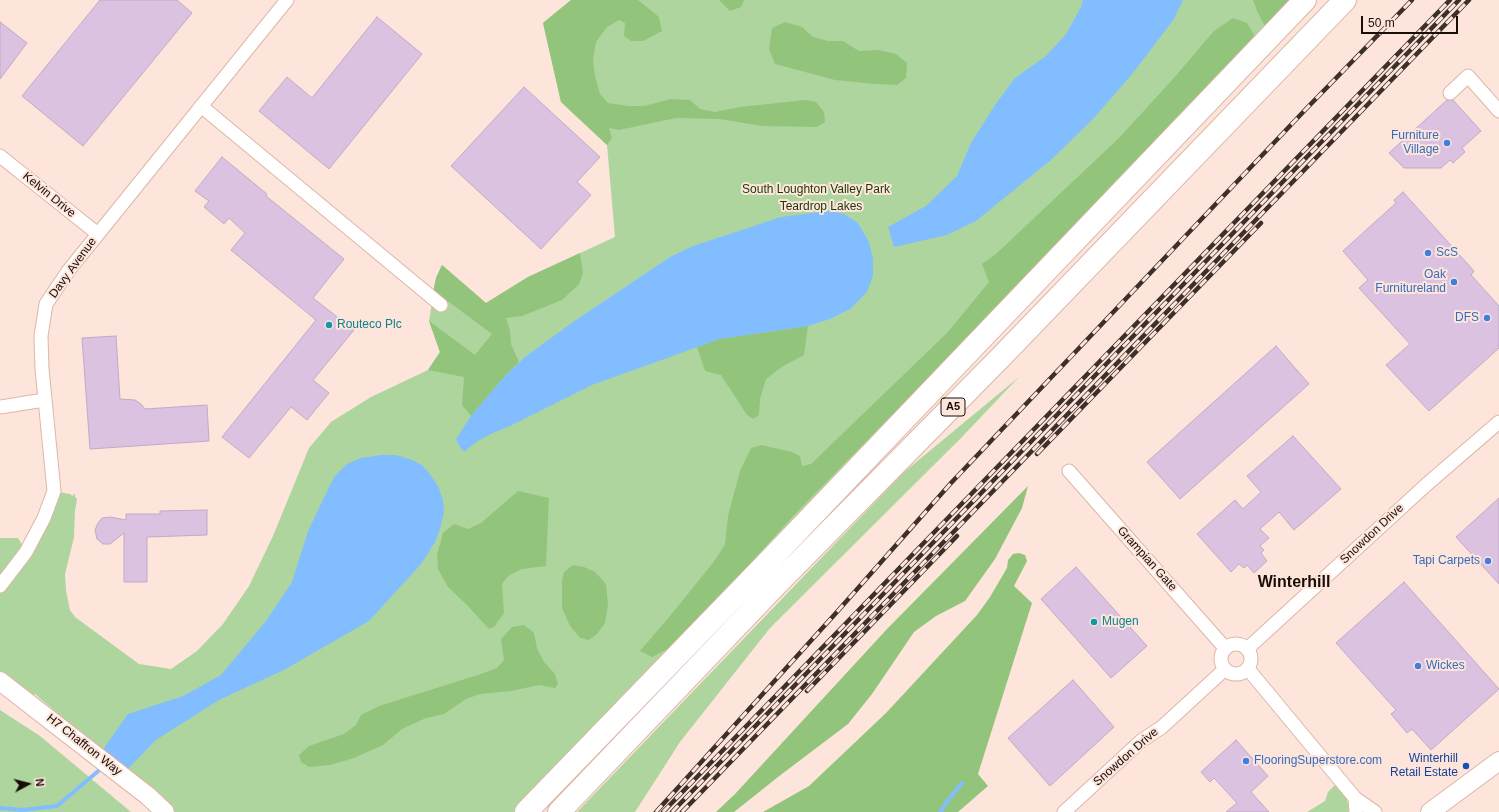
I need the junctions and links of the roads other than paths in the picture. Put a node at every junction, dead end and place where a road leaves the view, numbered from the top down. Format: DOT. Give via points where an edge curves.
graph roads {
  1 [pos="286,0"];
  2 [pos="1305,0"];
  3 [pos="1345,0"];
  4 [pos="1450,93"];
  5 [pos="201,106"];
  6 [pos="1499,111"];
  7 [pos="0,156"];
  8 [pos="98,234"];
  9 [pos="441,304"];
  10 [pos="44,400"];
  11 [pos="0,407"];
  12 [pos="1499,422"];
  13 [pos="1069,471"];
  14 [pos="0,586"];
  15 [pos="1225,648"];
  16 [pos="1247,648"];
  17 [pos="1248,669"];
  18 [pos="1224,670"];
  19 [pos="0,681"];
  20 [pos="1499,761"];
  21 [pos="1355,798"];
  22 [pos="165,812"];
  23 [pos="526,812"];
  24 [pos="559,812"];
  25 [pos="1064,812"];
  26 [pos="1356,812"];
  27 [pos="1375,812"];
  28 [pos="1430,812"];
  1 -- 5 [label="street, Davy Avenue"];
  2 -- 23 [label="highway, A5"];
  3 -- 24 [label="highway, A5"];
  4 -- 6 [label="street" via="1468,76"];
  5 -- 8 [label="street, Davy Avenue"];
  5 -- 9 [label="street"];
  7 -- 8 [label="street, Kelvin Drive"];
  8 -- 10 [label="street, Davy Avenue" via="46,304 41,336"];
  10 -- 11 [label="street"];
  10 -- 14 [label="street, Davy Avenue" via="54,492 26,552"];
  12 -- 16 [label="street, Snowdon Drive"];
  13 -- 15 [label="street, Grampian Gate"];
  15 -- 16 [label="street" via="1233,644"];
  15 -- 18 [label="street" via="1220,657"];
  16 -- 17 [label="street" via="1251,662"];
  17 -- 18 [label="street" via="1235,675"];
  17 -- 21 [label="street"];
  18 -- 25 [label="street, Snowdon Drive"];
  19 -- 22 [label="street, H7 Chaffron Way"];
  20 -- 28 [label="street"];
  21 -- 26 [label="street"];
  21 -- 27 [label="street"];
}
